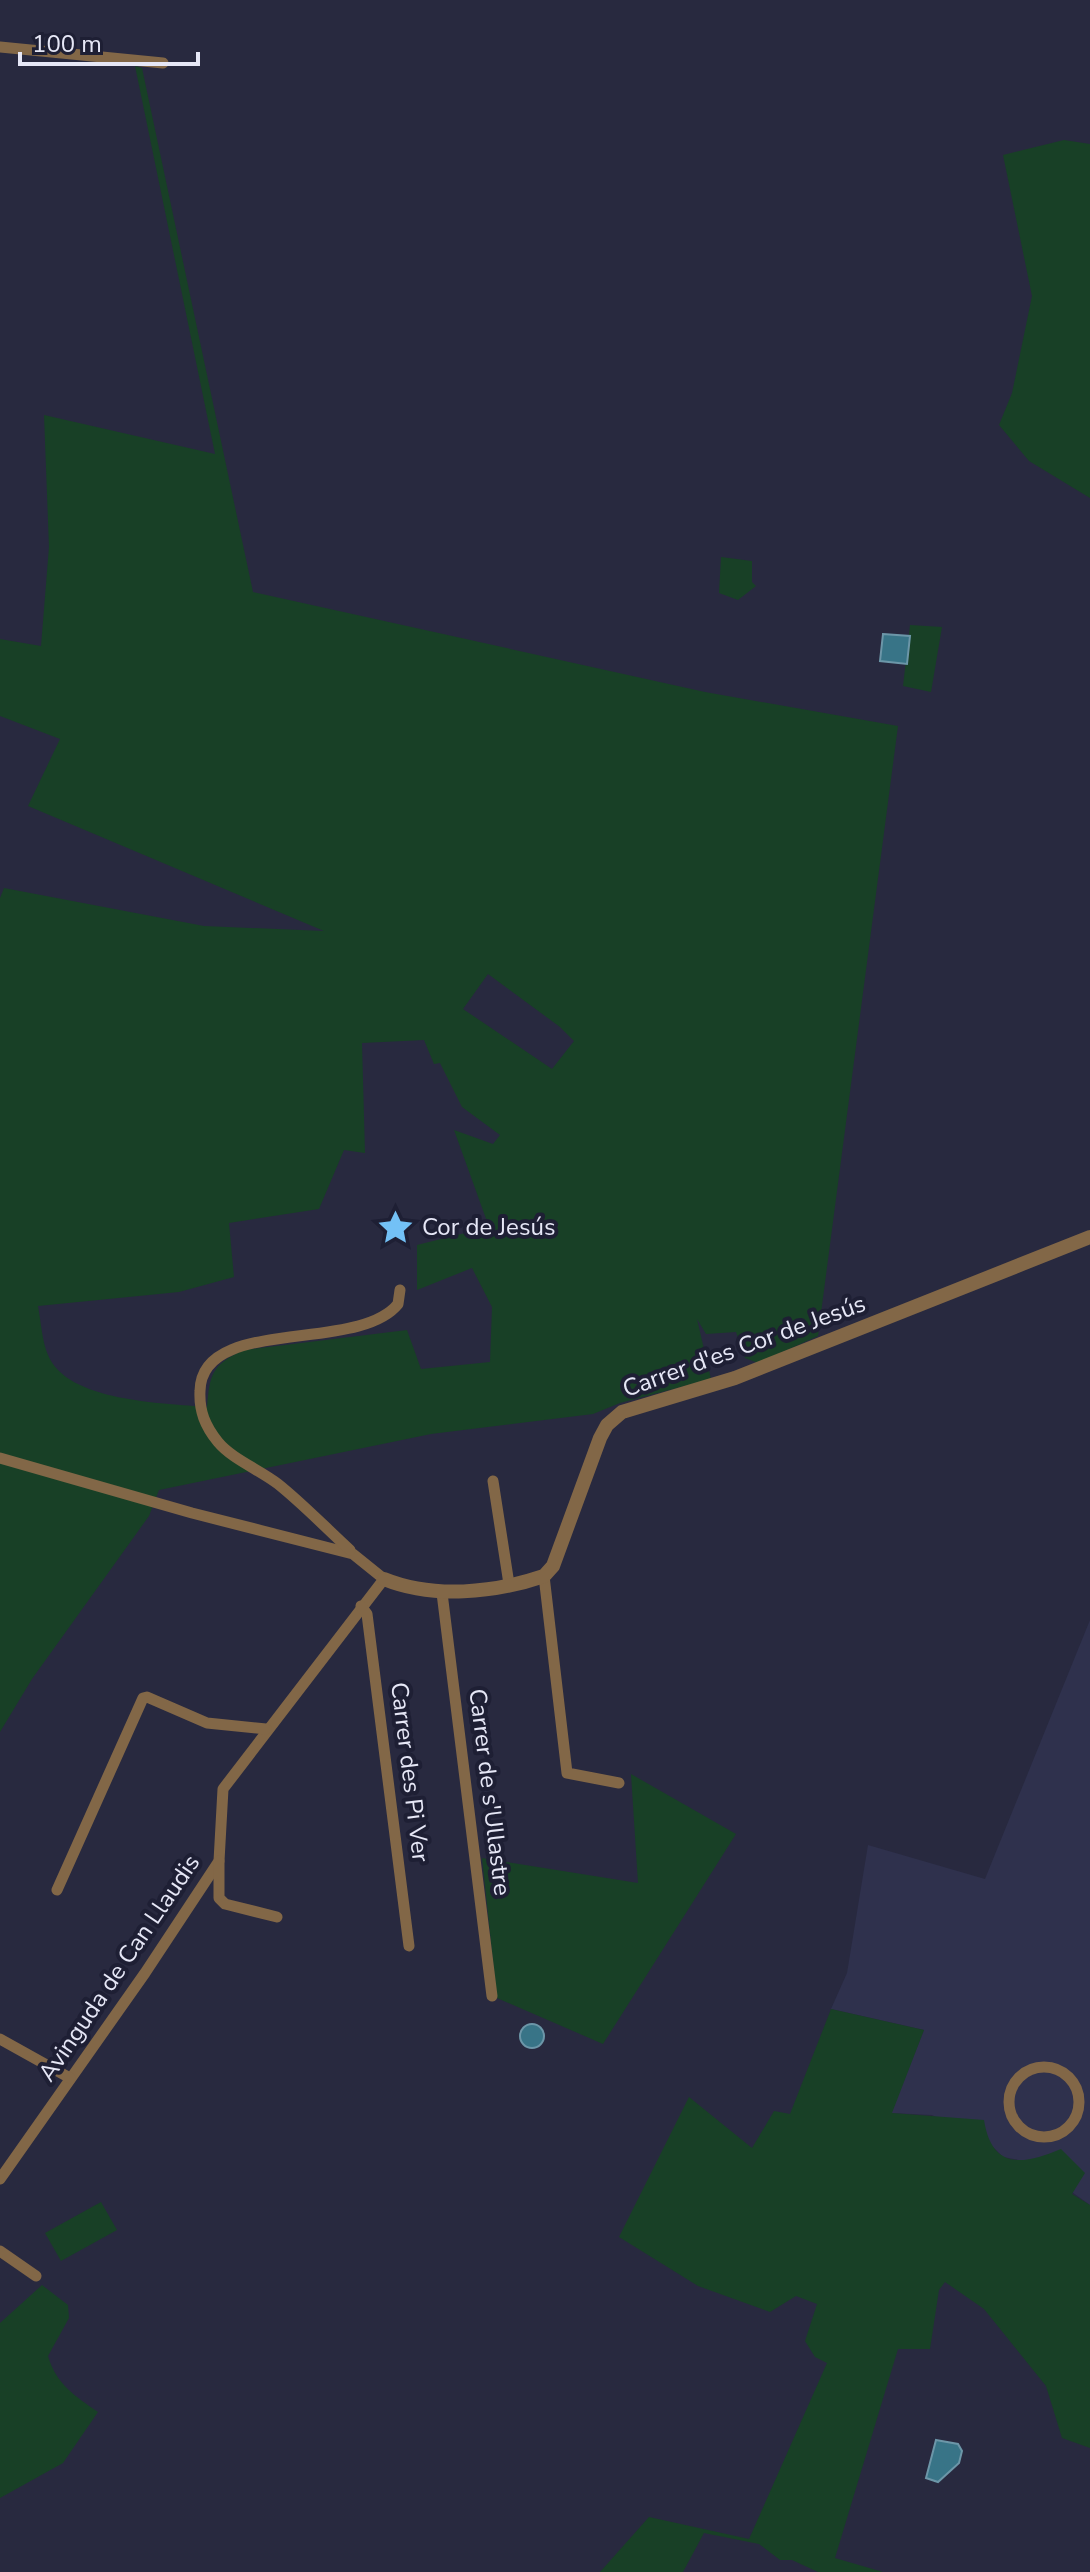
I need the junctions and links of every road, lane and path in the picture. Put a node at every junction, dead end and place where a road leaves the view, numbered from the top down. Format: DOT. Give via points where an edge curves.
graph roads {
  1 [pos="0,47"];
  2 [pos="163,63"];
  3 [pos="1090,1237"];
  4 [pos="400,1290"];
  5 [pos="0,1458"];
  6 [pos="493,1481"];
  7 [pos="353,1554"];
  8 [pos="544,1576"];
  9 [pos="384,1579"];
  10 [pos="509,1584"];
  11 [pos="442,1593"];
  12 [pos="361,1606"];
  13 [pos="266,1729"];
  14 [pos="619,1783"];
  15 [pos="219,1861"];
  16 [pos="57,1890"];
  17 [pos="277,1917"];
  18 [pos="409,1946"];
  19 [pos="492,1996"];
  20 [pos="0,2039"];
  21 [pos="70,2078"];
  22 [pos="1084,2095"];
  23 [pos="0,2179"];
  24 [pos="0,2251"];
  25 [pos="36,2276"];
  1 -- 2 [label="street"];
  3 -- 8 [label="street, Carrer d'es Cor de Jesús" via="735,1378 622,1412 600,1438 553,1566"];
  4 -- 7 [label="street" via="398,1304 377,1322 236,1346 213,1361 200,1383 204,1422 220,1444 281,1487"];
  5 -- 7 [label="street"];
  6 -- 10 [label="street"];
  7 -- 9 [label="street"];
  8 -- 10 [label="street"];
  8 -- 14 [label="street" via="567,1773"];
  9 -- 11 [label="street"];
  9 -- 12 [label="street, Avinguda de Can Llaudis"];
  10 -- 11 [label="street"];
  11 -- 19 [label="street, Carrer de s'Ullastre"];
  12 -- 13 [label="street, Avinguda de Can Llaudis"];
  12 -- 18 [label="street, Carrer des Pi Ver" via="367,1614"];
  13 -- 15 [label="street, Avinguda de Can Llaudis" via="223,1789"];
  13 -- 16 [label="street" via="207,1723 143,1698"];
  15 -- 17 [label="street" via="219,1898 225,1904"];
  15 -- 21 [label="street, Avinguda de Can Llaudis"];
  20 -- 21 [label="street"];
  21 -- 23 [label="street, Avinguda de Can Llaudis"];
  22 -- 22 [label="street" via="1064,2073 1032,2068 1014,2082 1008,2103 1016,2124 1049,2137 1071,2125"];
  24 -- 25 [label="street"];
}
